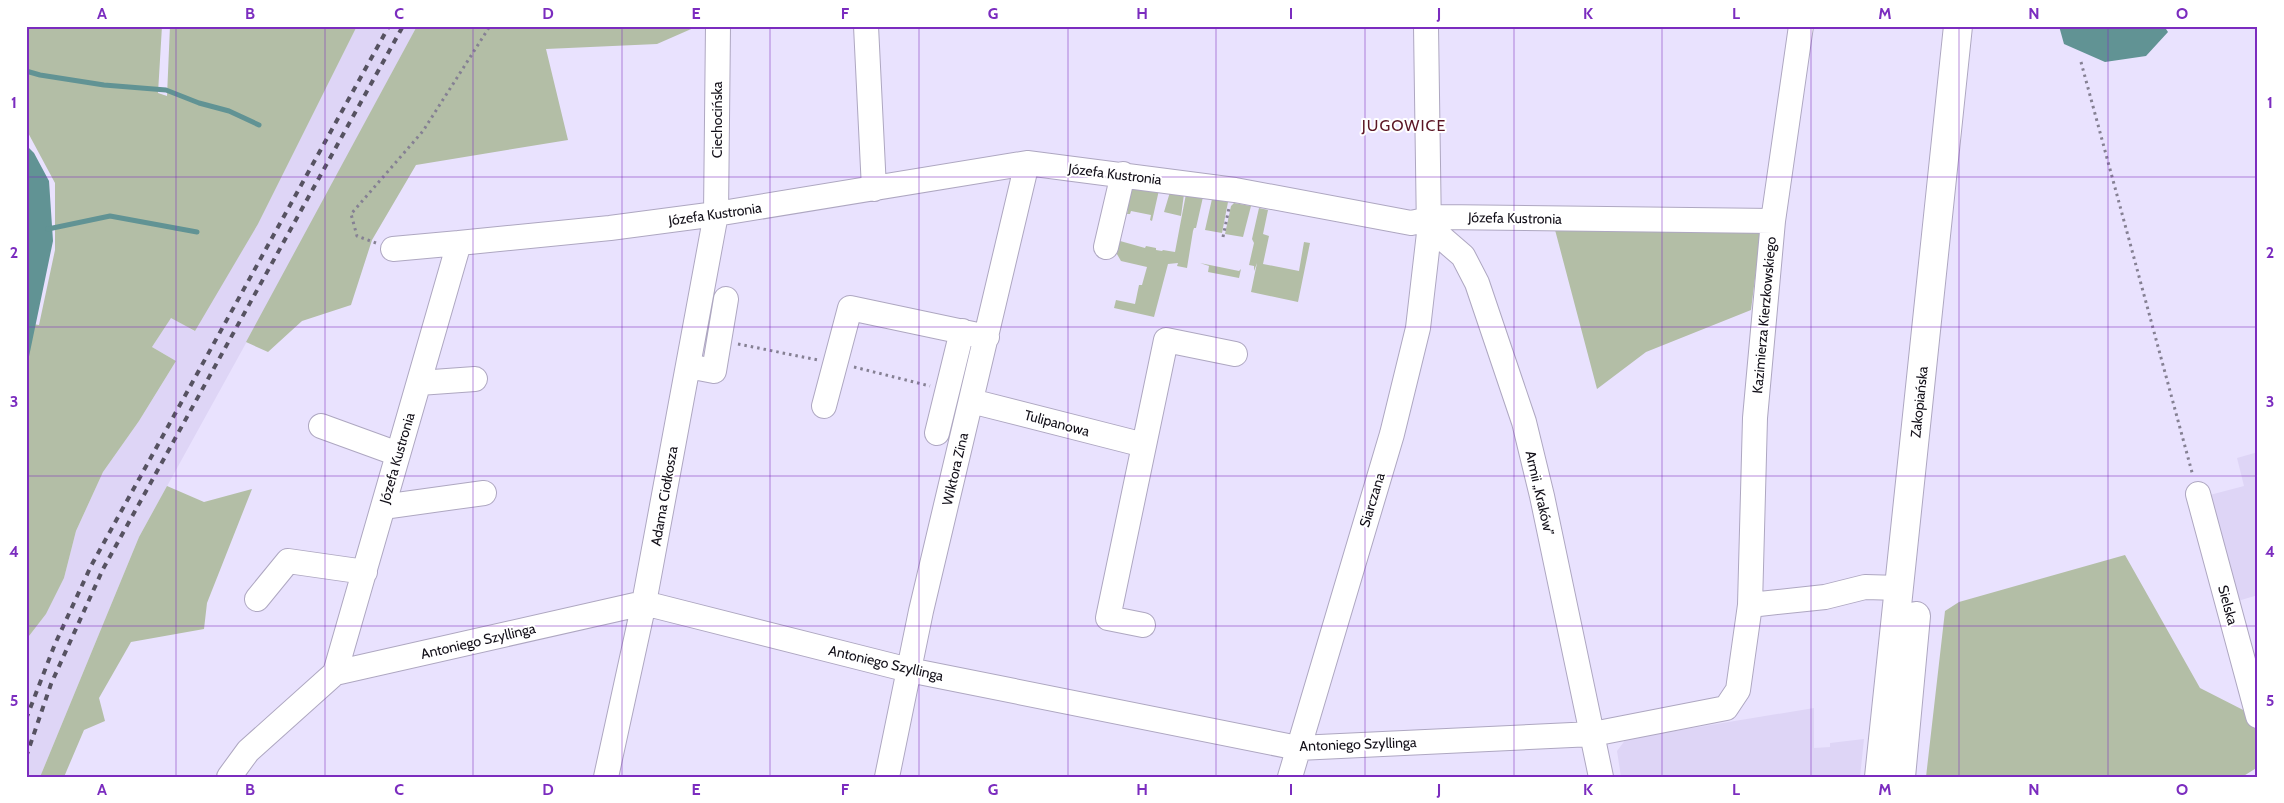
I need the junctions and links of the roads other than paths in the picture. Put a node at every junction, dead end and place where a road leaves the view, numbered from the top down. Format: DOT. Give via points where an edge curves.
graph roads {
  1 [pos="718,26"];
  2 [pos="866,26"];
  3 [pos="1426,26"];
  4 [pos="1801,26"];
  5 [pos="1958,26"];
  6 [pos="1976,26"];
  7 [pos="1026,163"];
  8 [pos="1123,174"];
  9 [pos="874,189"];
  10 [pos="716,214"];
  11 [pos="1773,221"];
  12 [pos="1429,226"];
  13 [pos="458,243"];
  14 [pos="1106,247"];
  15 [pos="393,249"];
  16 [pos="726,299"];
  17 [pos="962,332"];
  18 [pos="987,337"];
  19 [pos="1235,354"];
  20 [pos="688,366"];
  21 [pos="475,379"];
  22 [pos="419,383"];
  23 [pos="971,400"];
  24 [pos="824,406"];
  25 [pos="321,426"];
  26 [pos="937,433"];
  27 [pos="1144,446"];
  28 [pos="398,454"];
  29 [pos="484,493"];
  30 [pos="2198,494"];
  31 [pos="383,507"];
  32 [pos="364,572"];
  33 [pos="1900,588"];
  34 [pos="257,599"];
  35 [pos="644,603"];
  36 [pos="1750,605"];
  37 [pos="1143,625"];
  38 [pos="909,670"];
  39 [pos="336,673"];
  40 [pos="2258,716"];
  41 [pos="1592,734"];
  42 [pos="1298,748"];
  43 [pos="229,777"];
  44 [pos="606,777"];
  45 [pos="887,777"];
  46 [pos="1290,777"];
  47 [pos="1601,777"];
  48 [pos="1879,777"];
  49 [pos="1901,777"];
  1 -- 10 [label="street, Ciechocińska"];
  2 -- 9 [label="street"];
  3 -- 12 [label="street"];
  4 -- 11 [label="street, Kazimierza Kierzkowskiego"];
  5 -- 33 [label="main road, Zakopiańska"];
  6 -- 49 [label="main road, Zakopiańska"];
  7 -- 8 [label="street, Józefa Kustronia"];
  7 -- 9 [label="street, Józefa Kustronia"];
  7 -- 18 [label="street, Wiktora Zina"];
  8 -- 12 [label="street, Józefa Kustronia" via="1235,190"];
  8 -- 14 [label="street"];
  9 -- 10 [label="street, Józefa Kustronia"];
  10 -- 13 [label="street, Józefa Kustronia"];
  10 -- 20 [label="street, Adama Ciołkosza"];
  11 -- 12 [label="street, Józefa Kustronia" via="1439,217"];
  11 -- 36 [label="street, Kazimierza Kierzkowskiego" via="1755,418"];
  12 -- 41 [label="street, Armii „Kraków”" via="1463,256 1477,282 1524,422"];
  12 -- 42 [label="street, Siarczana" via="1418,328 1392,434"];
  13 -- 15 [label="street, Józefa Kustronia"];
  13 -- 22 [label="street, Józefa Kustronia"];
  16 -- 20 [label="street" via="714,371"];
  17 -- 18 [label="street"];
  17 -- 24 [label="street" via="850,308"];
  17 -- 26 [label="street"];
  18 -- 23 [label="street, Wiktora Zina"];
  19 -- 27 [label="street" via="1166,340"];
  20 -- 35 [label="street, Adama Ciołkosza"];
  21 -- 22 [label="street"];
  22 -- 28 [label="street, Józefa Kustronia"];
  23 -- 27 [label="street, Tulipanowa"];
  23 -- 38 [label="street, Wiktora Zina"];
  25 -- 28 [label="street"];
  27 -- 37 [label="street" via="1108,618"];
  28 -- 31 [label="street, Józefa Kustronia"];
  29 -- 31 [label="street"];
  30 -- 40 [label="street, Sielska"];
  31 -- 32 [label="street, Józefa Kustronia"];
  32 -- 34 [label="street" via="288,561"];
  32 -- 39 [label="street, Józefa Kustronia"];
  33 -- 36 [label="street" via="1866,587 1825,597"];
  33 -- 48 [label="main road, Zakopiańska"];
  35 -- 38 [label="street, Antoniego Szyllinga"];
  35 -- 39 [label="street, Antoniego Szyllinga"];
  35 -- 44 [label="street, Adama Ciołkosza"];
  36 -- 41 [label="street, Kazimierza Kierzkowskiego" via="1738,690 1726,708"];
  38 -- 42 [label="street, Antoniego Szyllinga"];
  38 -- 45 [label="street, Wiktora Zina"];
  39 -- 43 [label="street, Antoniego Szyllinga" via="248,751"];
  41 -- 42 [label="street, Antoniego Szyllinga"];
  41 -- 47 [label="street, Armii „Kraków”"];
  42 -- 46 [label="street, Siarczana"];
}
